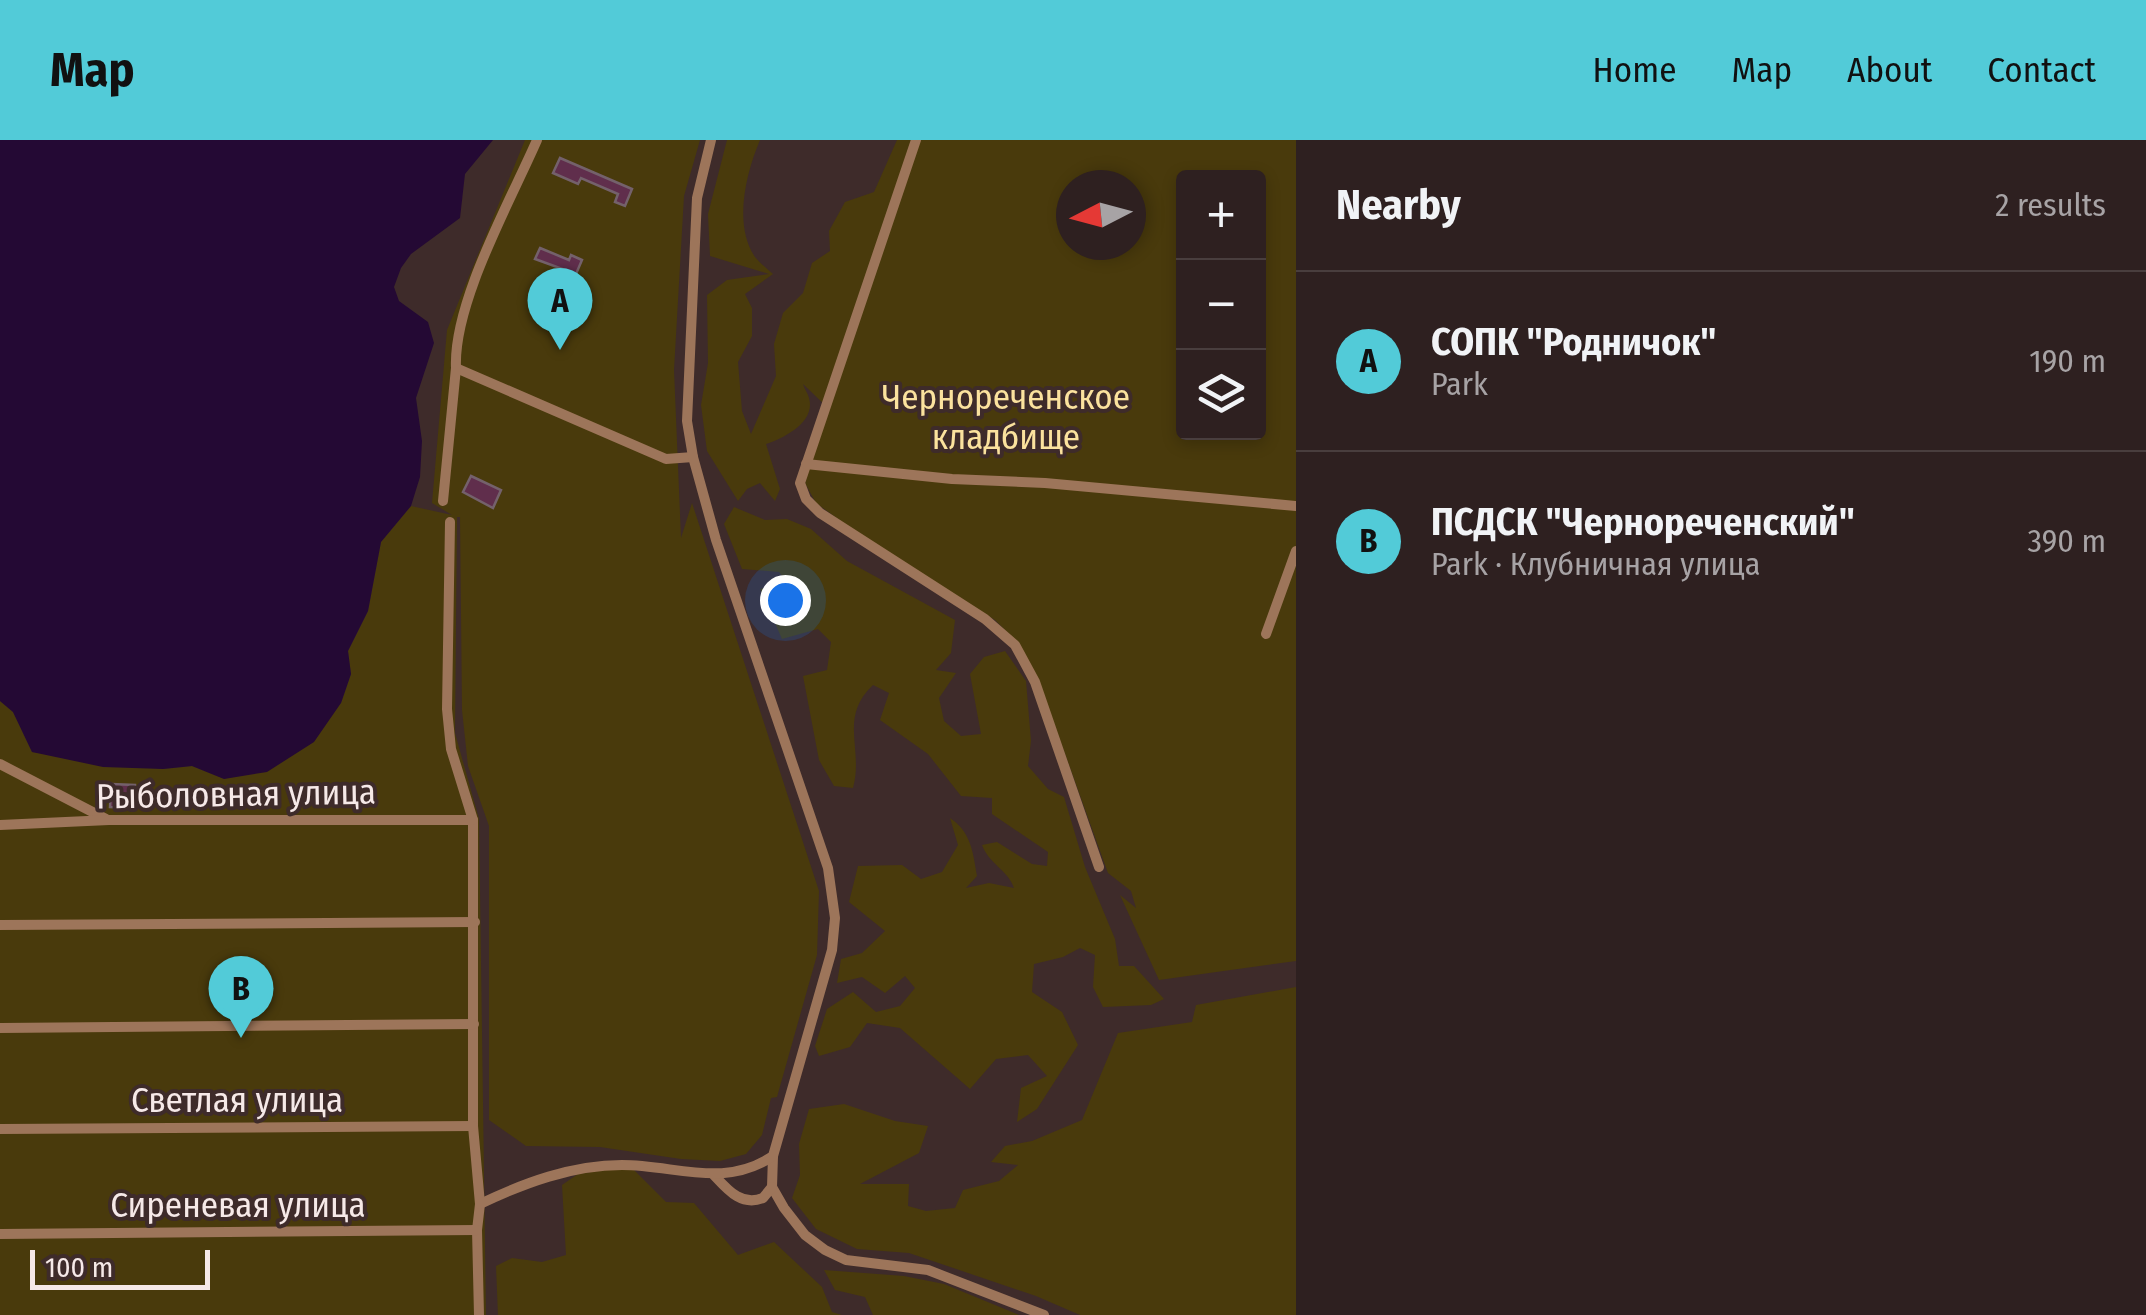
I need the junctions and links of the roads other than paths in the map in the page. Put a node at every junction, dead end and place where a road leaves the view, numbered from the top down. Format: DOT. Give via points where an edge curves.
graph roads {
  1 [pos="537,140"];
  2 [pos="711,140"];
  3 [pos="916,140"];
  4 [pos="456,368"];
  5 [pos="693,457"];
  6 [pos="806,464"];
  7 [pos="443,501"];
  8 [pos="1296,506"];
  9 [pos="450,522"];
  10 [pos="1296,551"];
  11 [pos="1266,634"];
  12 [pos="0,764"];
  13 [pos="109,820"];
  14 [pos="473,820"];
  15 [pos="0,825"];
  16 [pos="1099,867"];
  17 [pos="475,922"];
  18 [pos="0,925"];
  19 [pos="474,1024"];
  20 [pos="0,1028"];
  21 [pos="474,1126"];
  22 [pos="0,1130"];
  23 [pos="773,1156"];
  24 [pos="712,1173"];
  25 [pos="772,1186"];
  26 [pos="480,1204"];
  27 [pos="476,1230"];
  28 [pos="0,1234"];
  29 [pos="479,1315"];
  30 [pos="1044,1315"];
  1 -- 4 [label="street" via="468,296"];
  2 -- 5 [label="street" via="697,198 687,377"];
  3 -- 6 [label="street"];
  4 -- 5 [label="street" via="666,459"];
  4 -- 7 [label="street"];
  5 -- 23 [label="street" via="832,890 832,950"];
  6 -- 8 [label="street"];
  6 -- 16 [label="street" via="800,483 820,513 1015,645 1035,682"];
  9 -- 14 [label="street" via="447,710 451,749"];
  10 -- 11 [label="street"];
  12 -- 13 [label="street"];
  13 -- 14 [label="street, Рыболовная улица"];
  13 -- 15 [label="street, Рыболовная улица"];
  14 -- 17 [label="street"];
  17 -- 18 [label="street"];
  17 -- 19 [label="street"];
  19 -- 20 [label="street"];
  19 -- 21 [label="street"];
  21 -- 22 [label="street, Светлая улица"];
  21 -- 26 [label="street"];
  23 -- 24 [label="street" via="740,1173"];
  23 -- 25 [label="street"];
  24 -- 25 [label="street" via="744,1201 763,1198"];
  24 -- 26 [label="street" via="596,1166 524,1184"];
  25 -- 30 [label="street" via="805,1235 846,1260 928,1270"];
  26 -- 27 [label="street"];
  27 -- 28 [label="street, Сиреневая улица"];
  27 -- 29 [label="street"];
}
